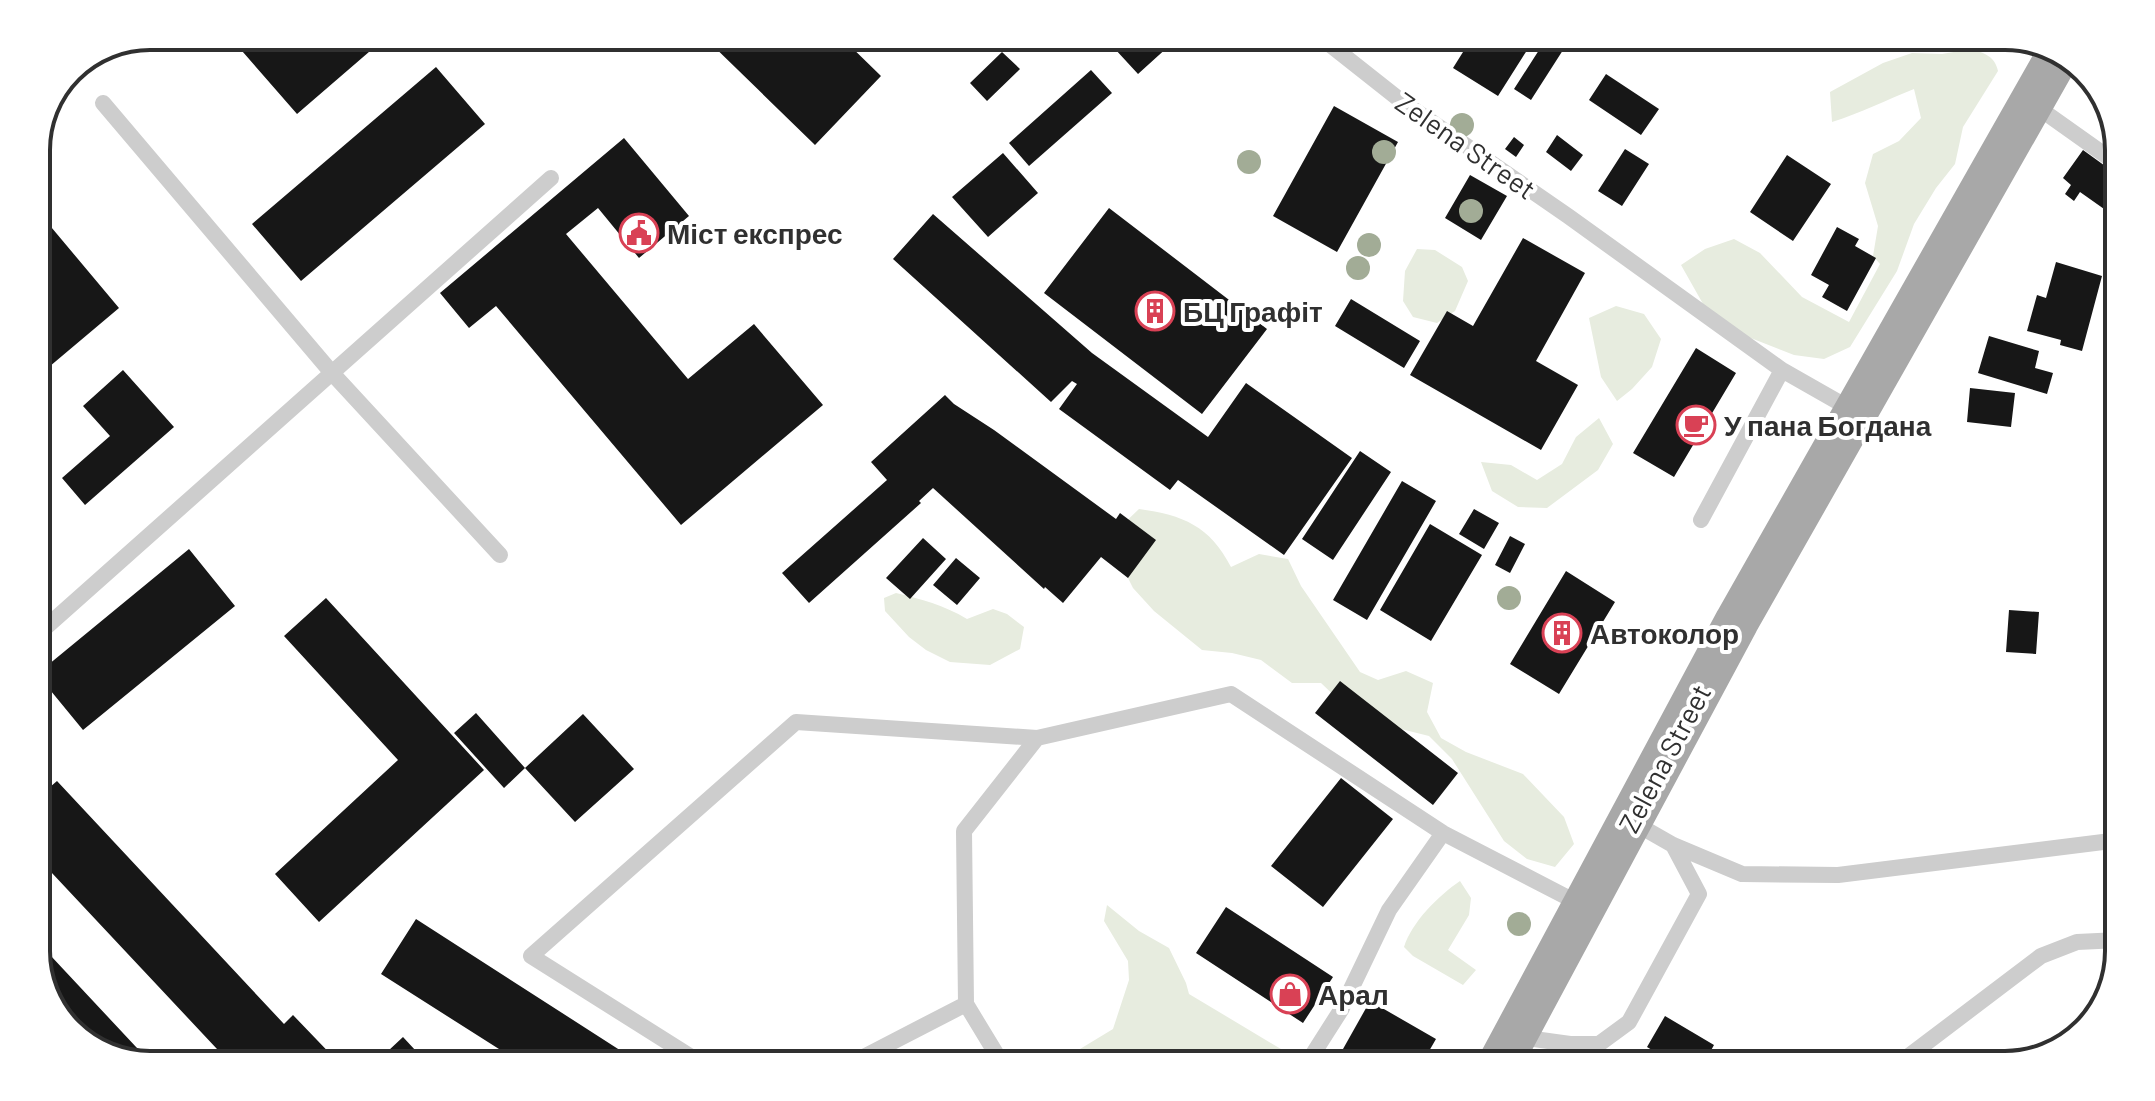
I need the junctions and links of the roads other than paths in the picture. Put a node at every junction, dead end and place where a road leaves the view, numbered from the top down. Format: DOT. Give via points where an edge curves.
graph roads {
  1 [pos="1337,50"];
  2 [pos="2054,63"];
  3 [pos="103,103"];
  4 [pos="2032,103"];
  5 [pos="2105,155"];
  6 [pos="551,178"];
  7 [pos="1782,370"];
  8 [pos="332,373"];
  9 [pos="1855,411"];
  10 [pos="1701,520"];
  11 [pos="500,555"];
  12 [pos="50,624"];
  13 [pos="1037,738"];
  14 [pos="1631,820"];
  15 [pos="1443,833"];
  16 [pos="2105,842"];
  17 [pos="1673,845"];
  18 [pos="1583,905"];
  19 [pos="2105,941"];
  20 [pos="966,1004"];
  21 [pos="682,1051"];
  22 [pos="875,1051"];
  23 [pos="995,1051"];
  24 [pos="1315,1051"];
  25 [pos="1506,1051"];
  26 [pos="1915,1051"];
  1 -- 7 [label="lane, Zelena Street"];
  2 -- 4 [label="main road, Zelena Street"];
  3 -- 8 [label="lane"];
  4 -- 5 [label="lane"];
  4 -- 9 [label="main road, Zelena Street"];
  6 -- 8 [label="lane"];
  7 -- 9 [label="lane, Zelena Street"];
  7 -- 10 [label="lane"];
  8 -- 11 [label="lane"];
  8 -- 12 [label="lane"];
  9 -- 14 [label="main road, Zelena Street"];
  13 -- 15 [label="lane" via="1231,694"];
  13 -- 20 [label="lane" via="964,831"];
  13 -- 21 [label="lane" via="796,722 531,956"];
  14 -- 17 [label="lane"];
  14 -- 18 [label="main road, Zelena Street"];
  15 -- 18 [label="lane"];
  15 -- 24 [label="lane" via="1389,910 1341,1010"];
  16 -- 17 [label="lane" via="1838,875 1742,874"];
  17 -- 25 [label="lane" via="1699,894 1629,1022 1599,1044"];
  18 -- 25 [label="main road, Zelena Street"];
  19 -- 26 [label="lane" via="2077,942 2041,956"];
  20 -- 22 [label="lane"];
  20 -- 23 [label="lane"];
}
